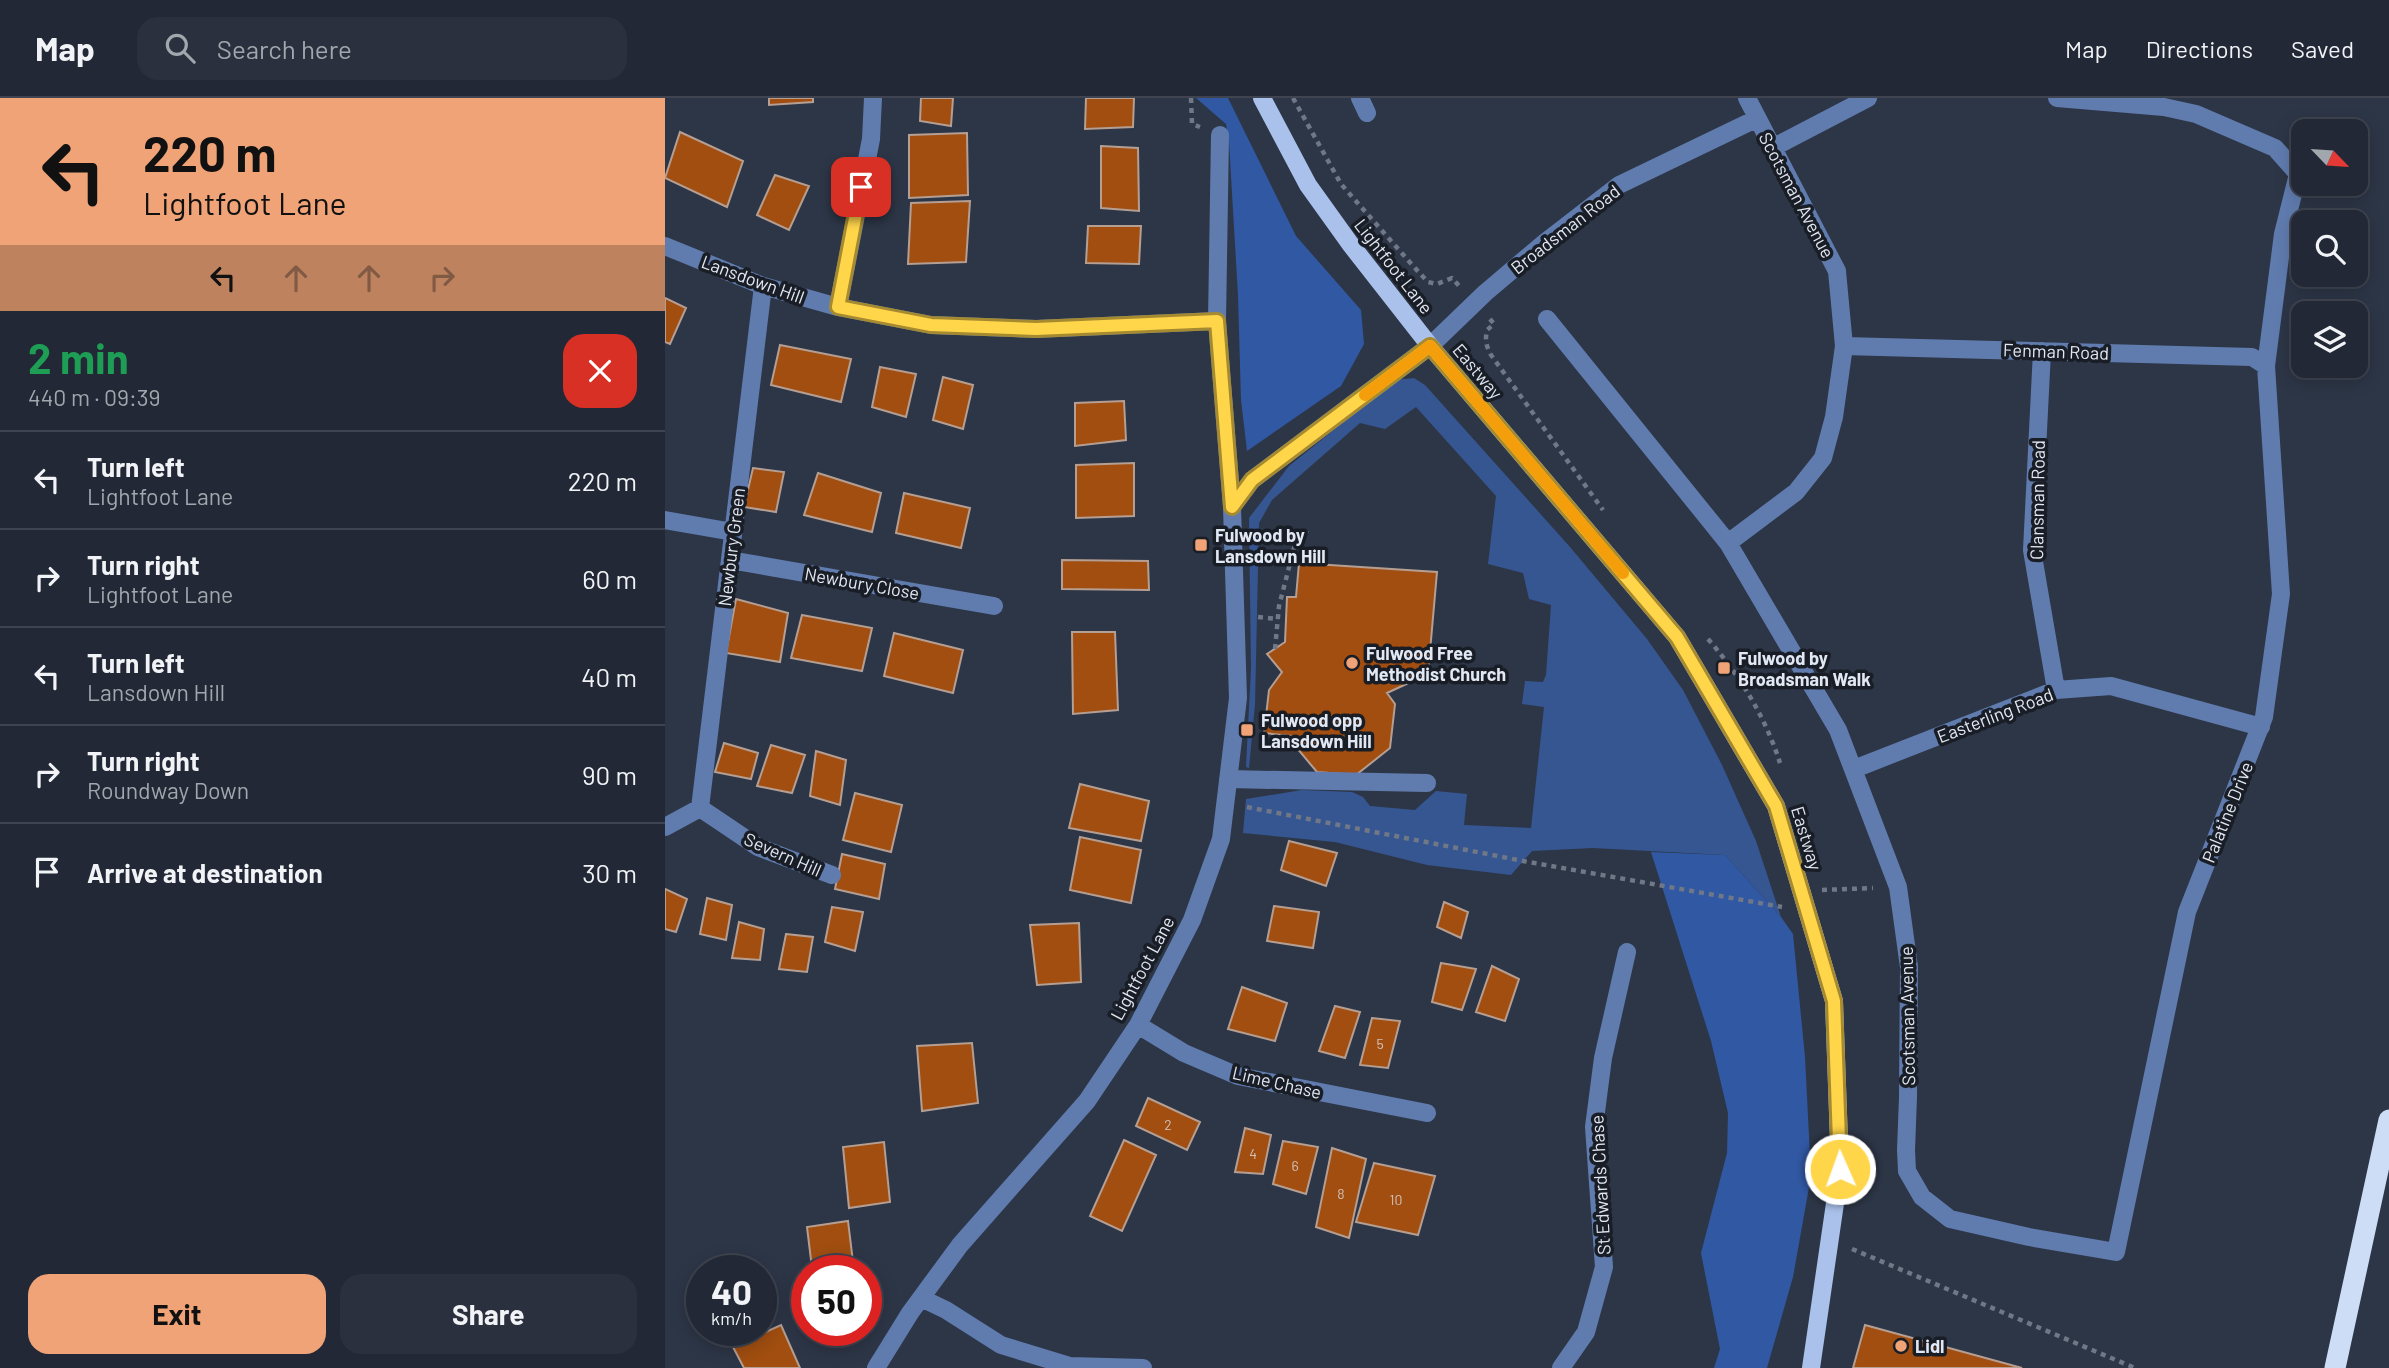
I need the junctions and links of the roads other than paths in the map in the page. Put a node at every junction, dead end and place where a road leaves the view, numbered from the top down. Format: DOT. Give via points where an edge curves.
graph roads {
  1 [pos="873,98"];
  2 [pos="1262,98"];
  3 [pos="1747,98"];
  4 [pos="1868,98"];
  5 [pos="2057,98"];
  6 [pos="1756,119"];
  7 [pos="1220,135"];
  8 [pos="1774,147"];
  9 [pos="665,246"];
  10 [pos="763,286"];
  11 [pos="838,307"];
  12 [pos="1548,319"];
  13 [pos="1217,321"];
  14 [pos="1430,346"];
  15 [pos="1844,346"];
  16 [pos="2042,351"];
  17 [pos="2266,366"];
  18 [pos="1232,507"];
  19 [pos="665,520"];
  20 [pos="733,532"];
  21 [pos="1728,543"];
  22 [pos="730,560"];
  23 [pos="994,606"];
  24 [pos="2056,690"];
  25 [pos="2261,727"];
  26 [pos="1854,769"];
  27 [pos="1229,779"];
  28 [pos="1427,783"];
  29 [pos="699,808"];
  30 [pos="665,827"];
  31 [pos="832,875"];
  32 [pos="1627,952"];
  33 [pos="1137,1024"];
  34 [pos="1427,1113"];
  35 [pos="2389,1120"];
  36 [pos="2116,1252"];
  37 [pos="921,1298"];
  38 [pos="876,1368"];
  39 [pos="1143,1368"];
  40 [pos="1561,1368"];
  41 [pos="1811,1368"];
  42 [pos="2335,1368"];
  1 -- 11 [label="street" via="871,139"];
  2 -- 14 [label="main road, Lightfoot Lane" via="1308,185"];
  3 -- 6 [label="street, Scotsman Avenue"];
  4 -- 8 [label="street"];
  5 -- 17 [label="street, Palatine Drive" via="2196,114 2275,148 2298,174 2283,234"];
  6 -- 8 [label="street, Scotsman Avenue"];
  6 -- 14 [label="street, Broadsman Road" via="1619,184 1485,293"];
  7 -- 13 [label="street, Lightfoot Lane"];
  8 -- 15 [label="street, Scotsman Avenue" via="1837,271"];
  9 -- 10 [label="street, Lansdown Hill"];
  10 -- 11 [label="street, Lansdown Hill"];
  10 -- 20 [label="street, Newbury Green"];
  11 -- 13 [label="street, Lansdown Hill" via="944,326 1036,329"];
  12 -- 21 [label="street, Scotsman Avenue"];
  13 -- 18 [label="street, Lightfoot Lane"];
  14 -- 18 [label="street" via="1252,480"];
  14 -- 41 [label="main road, Eastway" via="1677,637 1776,806 1815,907 1834,1001 1840,1169"];
  15 -- 16 [label="street, Fenman Road"];
  15 -- 21 [label="street, Scotsman Avenue" via="1823,458 1796,492"];
  16 -- 17 [label="street, Fenman Road" via="2252,357"];
  16 -- 24 [label="street, Clansman Road" via="2032,550"];
  17 -- 25 [label="street, Palatine Drive" via="2281,594"];
  18 -- 27 [label="street, Lightfoot Lane" via="1238,698"];
  19 -- 20 [label="street"];
  20 -- 22 [label="street, Newbury Green"];
  21 -- 26 [label="street, Scotsman Avenue" via="1838,730"];
  22 -- 23 [label="street, Newbury Close"];
  22 -- 29 [label="street, Newbury Green"];
  24 -- 25 [label="street, Easterling Road" via="2111,686"];
  24 -- 26 [label="street, Easterling Road"];
  25 -- 36 [label="street, Palatine Drive" via="2187,912"];
  26 -- 36 [label="street, Scotsman Avenue" via="1898,887 1909,967 1907,1171 1921,1197 1950,1219"];
  27 -- 28 [label="street"];
  27 -- 33 [label="street, Lightfoot Lane" via="1221,839 1192,920"];
  29 -- 30 [label="street"];
  29 -- 31 [label="street, Severn Hill" via="758,846"];
  32 -- 40 [label="street, St Edwards Chase" via="1603,1058 1594,1127 1604,1267 1586,1332"];
  33 -- 34 [label="street, Lime Chase" via="1238,1076"];
  33 -- 37 [label="street, Lightfoot Lane" via="1087,1101 960,1245"];
  35 -- 42 [label="highway"];
  37 -- 38 [label="street, Lightfoot Lane"];
  37 -- 39 [label="street" via="1012,1349 1070,1366"];
}
